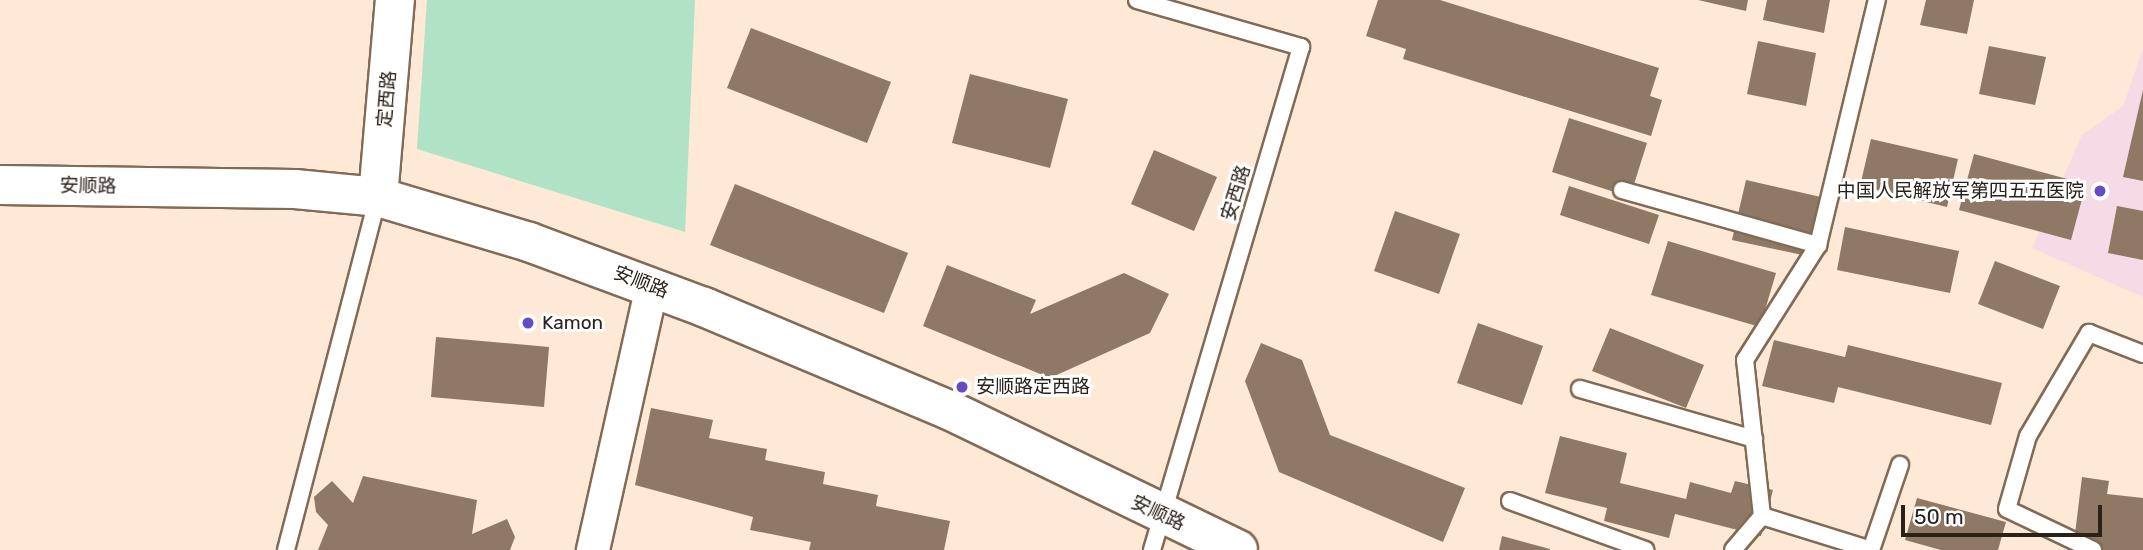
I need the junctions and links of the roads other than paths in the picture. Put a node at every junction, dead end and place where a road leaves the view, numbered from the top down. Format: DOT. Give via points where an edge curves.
graph roads {
  1 [pos="395,0"];
  2 [pos="1137,0"];
  3 [pos="1877,0"];
  4 [pos="0,185"];
  5 [pos="1622,190"];
  6 [pos="378,197"];
  7 [pos="1818,244"];
  8 [pos="652,286"];
  9 [pos="2143,354"];
  10 [pos="1580,389"];
  11 [pos="1754,439"];
  12 [pos="1900,465"];
  13 [pos="1510,500"];
  14 [pos="1762,516"];
  15 [pos="1157,533"];
  16 [pos="286,550"];
  17 [pos="593,550"];
  18 [pos="1238,550"];
  19 [pos="1644,550"];
  20 [pos="1733,550"];
  21 [pos="2093,550"];
  1 -- 6 [label="street, 定西路"];
  2 -- 15 [label="lane, 安西路" via="1301,47"];
  3 -- 7 [label="lane"];
  4 -- 6 [label="street, 安顺路" via="295,189"];
  5 -- 7 [label="lane"];
  6 -- 8 [label="street, 安顺路"];
  6 -- 16 [label="lane"];
  7 -- 11 [label="lane" via="1745,360"];
  8 -- 15 [label="street, 安顺路" via="949,410"];
  8 -- 17 [label="street"];
  9 -- 21 [label="lane" via="2090,332 2028,436 2007,509"];
  10 -- 11 [label="lane"];
  11 -- 14 [label="lane"];
  12 -- 14 [label="lane" via="1871,550"];
  13 -- 19 [label="lane"];
  14 -- 20 [label="lane"];
  15 -- 18 [label="street, 安顺路"];
}
